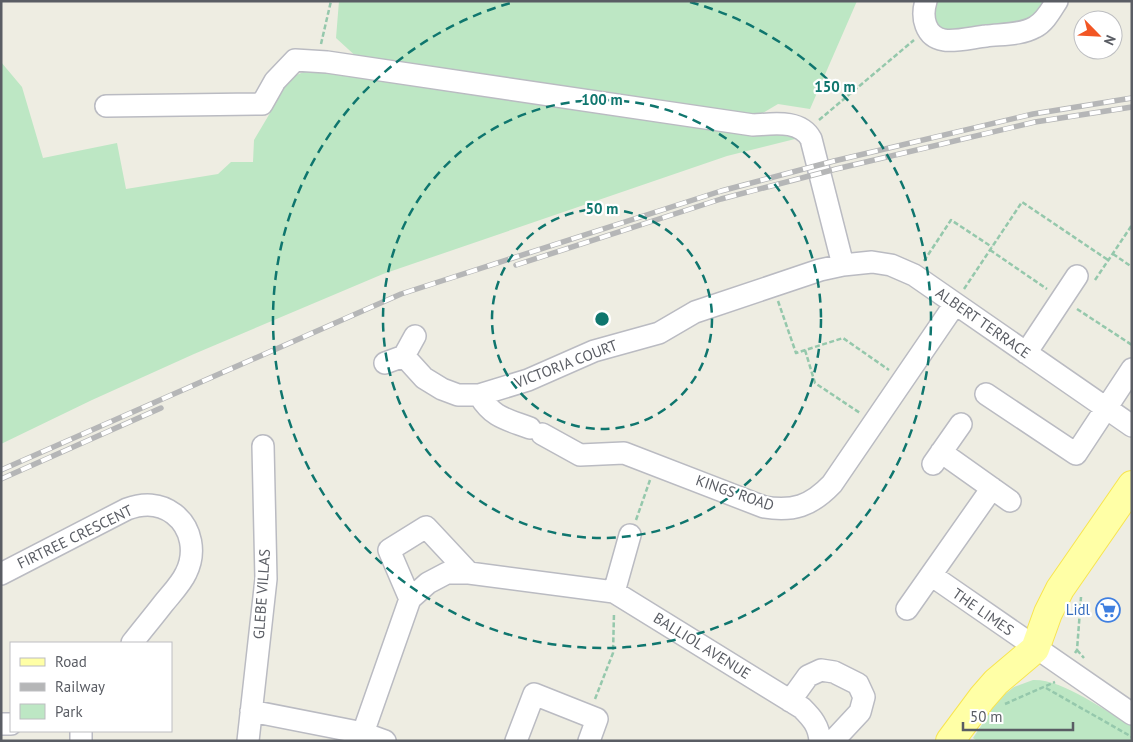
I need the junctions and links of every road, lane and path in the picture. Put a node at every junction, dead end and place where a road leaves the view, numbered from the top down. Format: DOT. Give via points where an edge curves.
graph roads {
  1 [pos="331,1"];
  2 [pos="926,1"];
  3 [pos="1057,1"];
  4 [pos="927,29"];
  5 [pos="317,62"];
  6 [pos="106,106"];
  7 [pos="806,131"];
  8 [pos="1132,225"];
  9 [pos="992,247"];
  10 [pos="1112,254"];
  11 [pos="1108,260"];
  12 [pos="843,265"];
  13 [pos="1132,267"];
  14 [pos="820,270"];
  15 [pos="914,275"];
  16 [pos="1085,280"];
  17 [pos="773,286"];
  18 [pos="955,304"];
  19 [pos="415,336"];
  20 [pos="806,350"];
  21 [pos="1026,353"];
  22 [pos="404,356"];
  23 [pos="385,363"];
  24 [pos="1132,369"];
  25 [pos="903,379"];
  26 [pos="986,394"];
  27 [pos="479,395"];
  28 [pos="1106,408"];
  29 [pos="874,422"];
  30 [pos="961,424"];
  31 [pos="1132,426"];
  32 [pos="263,446"];
  33 [pos="656,465"];
  34 [pos="1132,485"];
  35 [pos="992,488"];
  36 [pos="1010,501"];
  37 [pos="630,535"];
  38 [pos="469,572"];
  39 [pos="1072,572"];
  40 [pos="1,574"];
  41 [pos="931,575"];
  42 [pos="614,592"];
  43 [pos="410,600"];
  44 [pos="907,609"];
  45 [pos="133,642"];
  46 [pos="1035,648"];
  47 [pos="1066,669"];
  48 [pos="1045,688"];
  49 [pos="790,701"];
  50 [pos="998,707"];
  51 [pos="251,712"];
  52 [pos="1132,714"];
  53 [pos="597,719"];
  54 [pos="363,733"];
  55 [pos="1132,737"];
  56 [pos="248,741"];
  57 [pos="385,741"];
  58 [pos="516,741"];
  59 [pos="589,741"];
  60 [pos="820,741"];
  61 [pos="833,741"];
  62 [pos="950,741"];
  1 -- 5 [label="path"];
  2 -- 4 [label="street" via="923,18"];
  3 -- 4 [label="street" via="1046,19 1025,32 945,41"];
  4 -- 7 [label="path"];
  5 -- 6 [label="street" via="295,60 275,81 262,104"];
  5 -- 7 [label="street" via="753,125 783,124"];
  7 -- 12 [label="street" via="811,139"];
  8 -- 10 [label="path"];
  9 -- 11 [label="path" via="1022,202"];
  9 -- 15 [label="path" via="952,220"];
  9 -- 18 [label="path"];
  10 -- 11 [label="path"];
  10 -- 13 [label="path"];
  11 -- 16 [label="path"];
  12 -- 14 [label="street, ALBERT TERRACE"];
  12 -- 15 [label="street, ALBERT TERRACE" via="872,262"];
  14 -- 17 [label="street, VICTORIA COURT"];
  15 -- 18 [label="street, ALBERT TERRACE"];
  16 -- 21 [label="street"];
  17 -- 20 [label="path" via="796,353"];
  17 -- 27 [label="street, VICTORIA COURT" via="695,312 659,333 594,351 528,380"];
  18 -- 21 [label="street, ALBERT TERRACE"];
  18 -- 25 [label="street, KINGS ROAD"];
  19 -- 22 [label="street"];
  20 -- 25 [label="path" via="843,338"];
  20 -- 29 [label="path" via="815,383"];
  21 -- 28 [label="street, ALBERT TERRACE"];
  22 -- 23 [label="street"];
  22 -- 27 [label="street, VICTORIA COURT" via="424,378 442,389 458,395"];
  24 -- 28 [label="street"];
  25 -- 29 [label="street, KINGS ROAD"];
  26 -- 28 [label="street" via="1076,454"];
  27 -- 33 [label="street, KINGS ROAD" via="496,415 536,431 580,455 624,453"];
  28 -- 31 [label="street, ALBERT TERRACE"];
  29 -- 33 [label="street, KINGS ROAD" via="823,494 812,502 793,508 764,507"];
  30 -- 35 [label="street" via="937,458 969,472"];
  32 -- 51 [label="street, GLEBE VILLAS" via="266,579"];
  33 -- 37 [label="path"];
  34 -- 39 [label="main road"];
  35 -- 36 [label="street"];
  35 -- 41 [label="street"];
  37 -- 42 [label="street"];
  38 -- 42 [label="street, BALLIOL AVENUE"];
  38 -- 43 [label="street, BALLIOL AVENUE" via="447,573 428,582"];
  38 -- 43 [label="street" via="426,527 389,550"];
  39 -- 46 [label="main road" via="1048,613"];
  39 -- 47 [label="path" via="1082,584 1076,650"];
  40 -- 45 [label="street, FIRTREE CRESCENT" via="127,509 154,505 169,511 188,532 192,552 190,565"];
  41 -- 44 [label="street"];
  41 -- 46 [label="street, THE LIMES"];
  42 -- 49 [label="street, BALLIOL AVENUE"];
  42 -- 53 [label="path" via="613,653 592,707"];
  43 -- 54 [label="street, BALLIOL AVENUE"];
  46 -- 47 [label="street, THE LIMES"];
  46 -- 62 [label="main road" via="991,687"];
  47 -- 48 [label="path" via="1054,684"];
  47 -- 52 [label="street, THE LIMES"];
  48 -- 50 [label="path"];
  48 -- 55 [label="path"];
  49 -- 60 [label="street, BALLIOL AVENUE" via="812,718"];
  49 -- 61 [label="street" via="808,676 821,670 834,672 858,684 864,697 860,712"];
  51 -- 54 [label="street"];
  51 -- 56 [label="street, GLEBE VILLAS"];
  53 -- 58 [label="street" via="534,694"];
  53 -- 59 [label="street"];
  54 -- 57 [label="street"];
}
